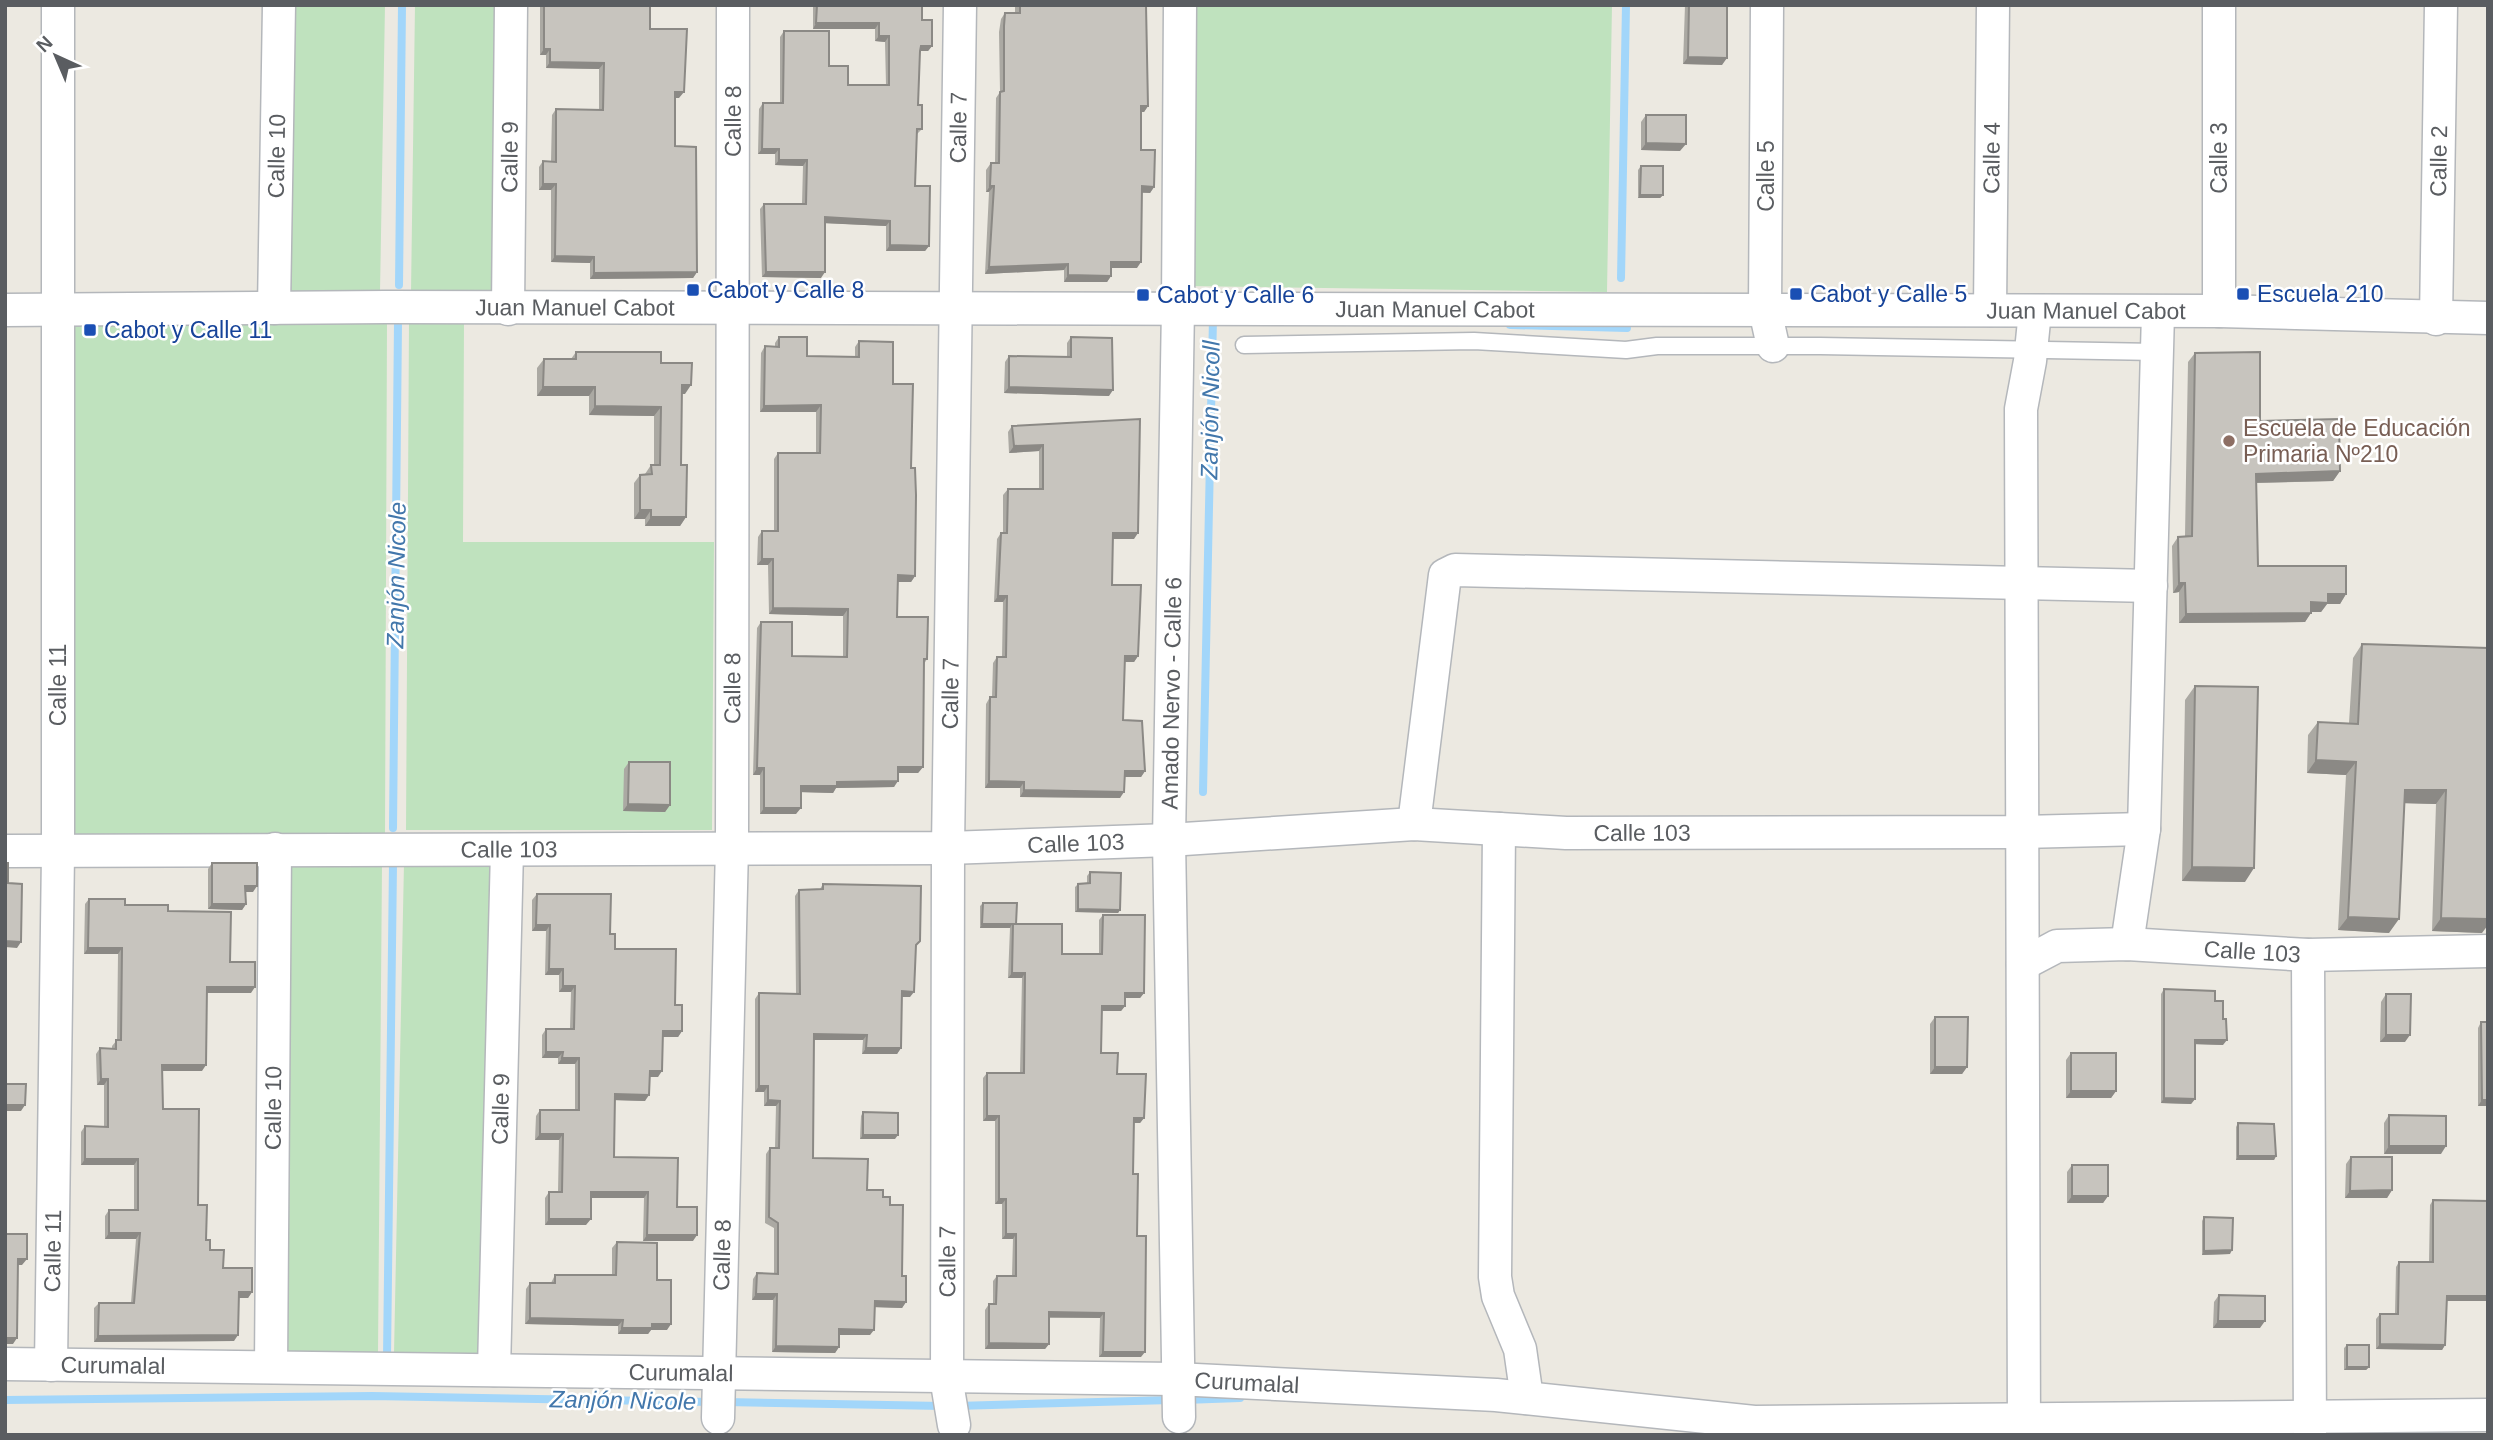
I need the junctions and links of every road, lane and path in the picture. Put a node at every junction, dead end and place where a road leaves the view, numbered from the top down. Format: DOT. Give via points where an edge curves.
graph roads {
  1 [pos="58,5"];
  2 [pos="279,5"];
  3 [pos="511,5"];
  4 [pos="733,5"];
  5 [pos="960,5"];
  6 [pos="1180,5"];
  7 [pos="1767,5"];
  8 [pos="1993,5"];
  9 [pos="2219,5"];
  10 [pos="2441,5"];
  11 [pos="1178,307"];
  12 [pos="274,308"];
  13 [pos="508,309"];
  14 [pos="732,309"];
  15 [pos="956,309"];
  16 [pos="5,310"];
  17 [pos="57,310"];
  18 [pos="1765,310"];
  19 [pos="1990,310"];
  20 [pos="2035,311"];
  21 [pos="2219,311"];
  22 [pos="2158,313"];
  23 [pos="2436,318"];
  24 [pos="2488,318"];
  25 [pos="1244,345"];
  26 [pos="1773,346"];
  27 [pos="2031,349"];
  28 [pos="2157,352"];
  29 [pos="2022,583"];
  30 [pos="2151,586"];
  31 [pos="1414,824"];
  32 [pos="1499,829"];
  33 [pos="2144,829"];
  34 [pos="2023,832"];
  35 [pos="1169,841"];
  36 [pos="732,847"];
  37 [pos="948,848"];
  38 [pos="275,849"];
  39 [pos="507,850"];
  40 [pos="5,851"];
  41 [pos="58,853"];
  42 [pos="2127,944"];
  43 [pos="2488,951"];
  44 [pos="2308,955"];
  45 [pos="2023,964"];
  46 [pos="5,1364"];
  47 [pos="51,1365"];
  48 [pos="271,1367"];
  49 [pos="494,1370"];
  50 [pos="719,1372"];
  51 [pos="1176,1379"];
  52 [pos="947,1380"];
  53 [pos="1527,1398"];
  54 [pos="2488,1415"];
  55 [pos="1179,1417"];
  56 [pos="718,1418"];
  57 [pos="954,1425"];
  58 [pos="2024,1426"];
  59 [pos="2310,1426"];
  1 -- 17 [label="street, Calle 11"];
  2 -- 12 [label="street, Calle 10"];
  3 -- 13 [label="street, Calle 9"];
  4 -- 14 [label="street, Calle 8"];
  5 -- 15 [label="street, Calle 7"];
  6 -- 11 [label="street, Amado Nervo - Calle 6"];
  7 -- 18 [label="street, Calle 5"];
  8 -- 19 [label="street, Calle 4"];
  9 -- 21 [label="street, Calle 3"];
  10 -- 23 [label="street, Calle 2"];
  11 -- 15 [label="street, Juan Manuel Cabot"];
  11 -- 18 [label="street, Juan Manuel Cabot"];
  11 -- 35 [label="street, Amado Nervo - Calle 6"];
  12 -- 13 [label="street, Juan Manuel Cabot"];
  12 -- 17 [label="street, Juan Manuel Cabot"];
  13 -- 14 [label="street, Juan Manuel Cabot"];
  14 -- 15 [label="street, Juan Manuel Cabot"];
  14 -- 36 [label="street, Calle 8"];
  15 -- 37 [label="street, Calle 7"];
  16 -- 17 [label="street, Juan Manuel Cabot"];
  17 -- 41 [label="street, Calle 11"];
  18 -- 19 [label="street, Juan Manuel Cabot"];
  18 -- 26 [label="street, Calle 5"];
  19 -- 20 [label="street, Juan Manuel Cabot"];
  20 -- 22 [label="street, Juan Manuel Cabot"];
  20 -- 27 [label="street"];
  21 -- 22 [label="street, Juan Manuel Cabot"];
  21 -- 23 [label="street, Juan Manuel Cabot"];
  22 -- 28 [label="street"];
  23 -- 24 [label="street, Juan Manuel Cabot"];
  25 -- 26 [label="lane" via="1474,341 1626,349"];
  26 -- 27 [label="lane"];
  27 -- 28 [label="lane"];
  27 -- 29 [label="street" via="2021,409"];
  28 -- 30 [label="street"];
  29 -- 30 [label="street"];
  29 -- 31 [label="street" via="1455,570 1445,575"];
  29 -- 34 [label="street"];
  30 -- 33 [label="street"];
  31 -- 32 [label="street, Calle 103"];
  31 -- 35 [label="street, Calle 103"];
  32 -- 34 [label="street, Calle 103"];
  32 -- 53 [label="street" via="1495,1277 1520,1349"];
  33 -- 34 [label="street, Calle 103"];
  33 -- 42 [label="street"];
  34 -- 45 [label="street"];
  35 -- 37 [label="street, Calle 103"];
  35 -- 51 [label="street, Amado Nervo - Calle 6"];
  36 -- 37 [label="street, Calle 103"];
  36 -- 39 [label="street, Calle 103"];
  36 -- 50 [label="street, Calle 8"];
  37 -- 52 [label="street, Calle 7"];
  38 -- 39 [label="street, Calle 103"];
  38 -- 41 [label="street, Calle 103"];
  38 -- 48 [label="street, Calle 10"];
  39 -- 49 [label="street, Calle 9"];
  40 -- 41 [label="street, Calle 103"];
  41 -- 47 [label="street, Calle 11"];
  42 -- 44 [label="street, Calle 103"];
  42 -- 45 [label="street, Calle 103" via="2057,946"];
  43 -- 44 [label="street, Calle 103"];
  44 -- 59 [label="street"];
  45 -- 58 [label="street"];
  46 -- 47 [label="street, Curumalal"];
  47 -- 48 [label="street, Curumalal"];
  48 -- 49 [label="street, Curumalal"];
  49 -- 50 [label="street, Curumalal"];
  50 -- 52 [label="street, Curumalal"];
  50 -- 56 [label="street, Calle 8"];
  51 -- 52 [label="street, Curumalal"];
  51 -- 53 [label="street, Curumalal"];
  51 -- 55 [label="street, Amado Nervo - Calle 6"];
  52 -- 57 [label="street, Calle 7"];
  53 -- 58 [label="street, Curumalal" via="1754,1422"];
  54 -- 59 [label="street, Curumalal"];
  58 -- 59 [label="street, Curumalal"];
}
